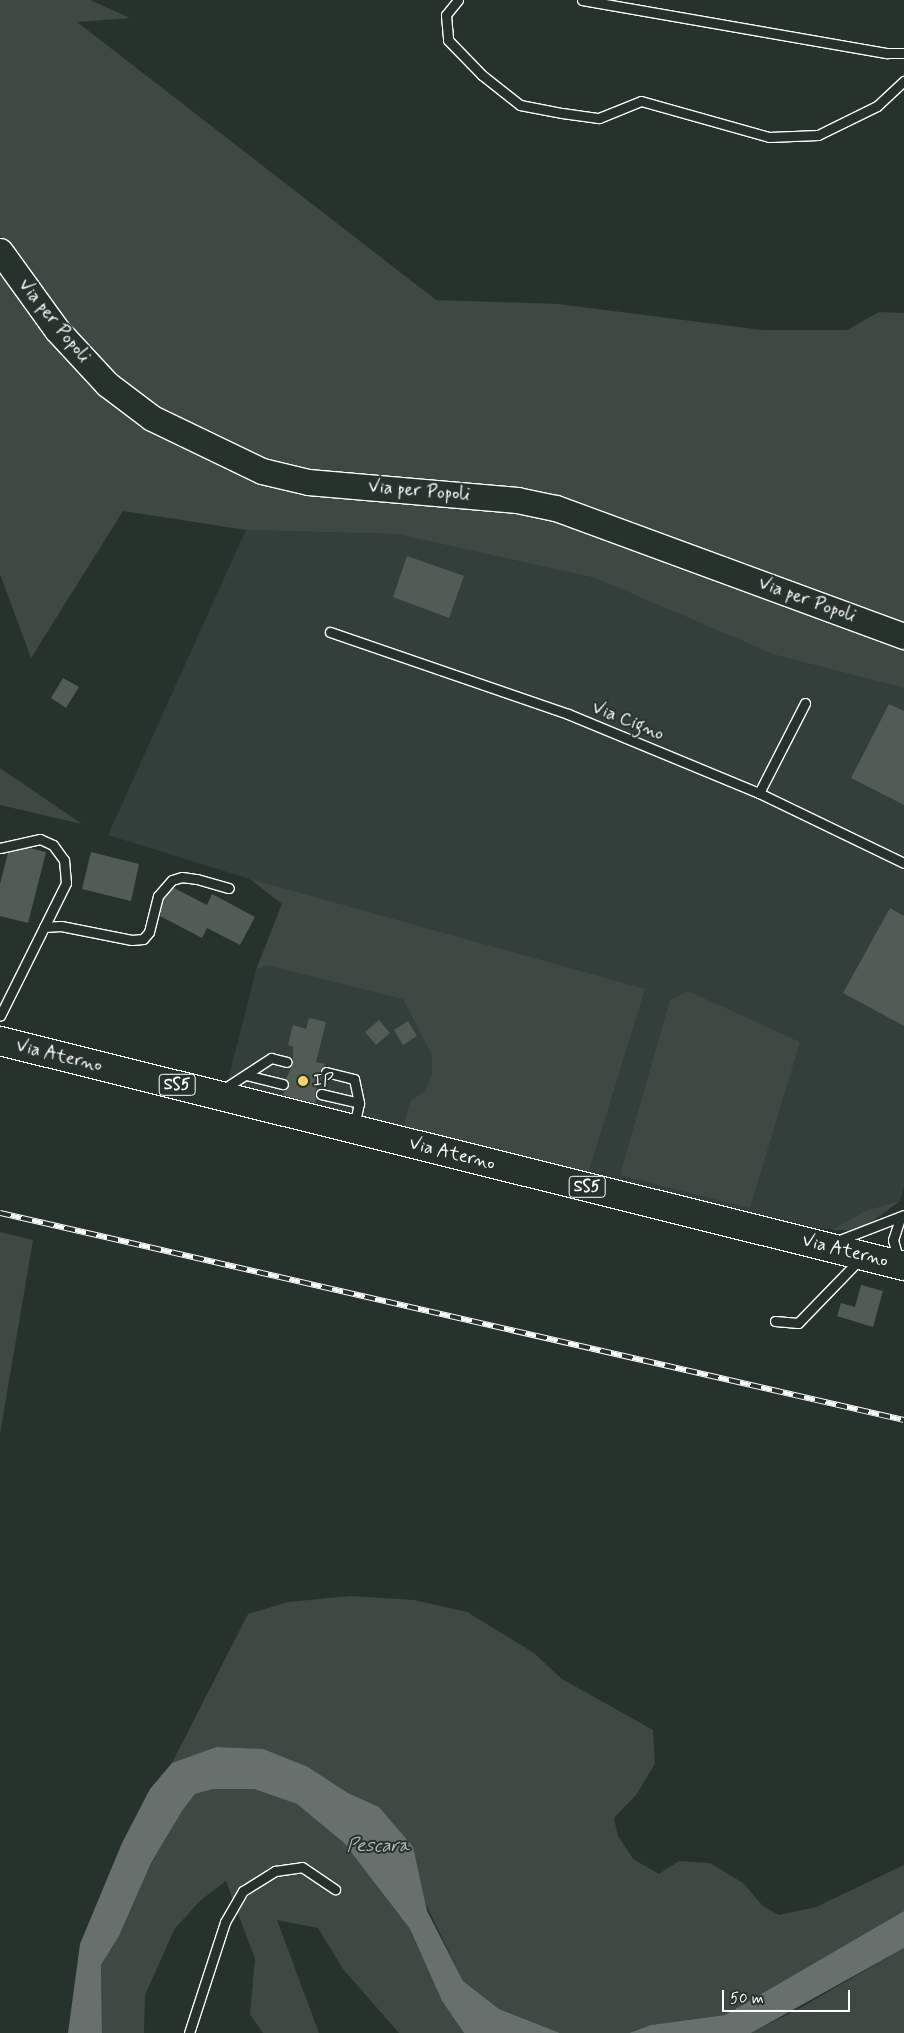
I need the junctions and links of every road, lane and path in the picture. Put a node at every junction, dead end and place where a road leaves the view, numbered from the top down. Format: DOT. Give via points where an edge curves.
graph roads {
  1 [pos="458,0"];
  2 [pos="582,0"];
  3 [pos="904,53"];
  4 [pos="904,81"];
  5 [pos="0,251"];
  6 [pos="330,632"];
  7 [pos="904,636"];
  8 [pos="804,703"];
  9 [pos="759,793"];
  10 [pos="0,848"];
  11 [pos="904,863"];
  12 [pos="229,888"];
  13 [pos="44,927"];
  14 [pos="0,1016"];
  15 [pos="0,1041"];
  16 [pos="287,1062"];
  17 [pos="326,1072"];
  18 [pos="246,1075"];
  19 [pos="282,1084"];
  20 [pos="320,1094"];
  21 [pos="214,1095"];
  22 [pos="356,1116"];
  23 [pos="902,1217"];
  24 [pos="821,1245"];
  25 [pos="862,1256"];
  26 [pos="902,1266"];
  27 [pos="775,1321"];
  28 [pos="336,1889"];
  29 [pos="189,2033"];
  1 -- 4 [label="lane" via="446,15 448,40 482,75 520,105 562,113 599,118 641,101 769,138 818,135 877,106"];
  2 -- 3 [label="lane" via="887,53"];
  5 -- 7 [label="main road, Via per Popoli" via="57,330 107,384 152,418 262,471 308,482 517,500 556,508"];
  6 -- 9 [label="lane, Via Cigno" via="568,714"];
  8 -- 9 [label="lane"];
  9 -- 11 [label="lane, Via Cigno"];
  10 -- 13 [label="lane" via="40,839 53,845 64,860 66,883"];
  12 -- 13 [label="lane" via="197,879 182,877 172,880 158,896 149,932 143,939 132,940 61,926"];
  13 -- 14 [label="lane"];
  15 -- 21 [label="main road, Via Aterno / SS5"];
  16 -- 18 [label="lane" via="271,1058"];
  17 -- 22 [label="lane" via="354,1079"];
  18 -- 19 [label="lane"];
  18 -- 21 [label="lane"];
  20 -- 22 [label="lane"];
  21 -- 22 [label="main road, Via Aterno / SS5"];
  22 -- 24 [label="main road, Via Aterno / SS5"];
  23 -- 24 [label="lane"];
  23 -- 26 [label="lane" via="893,1240"];
  24 -- 25 [label="main road, Via Aterno / SS5"];
  25 -- 26 [label="main road, Via Aterno / SS5"];
  25 -- 27 [label="lane" via="798,1323"];
  28 -- 29 [label="lane" via="302,1867 275,1872 243,1891 225,1922"];
}
